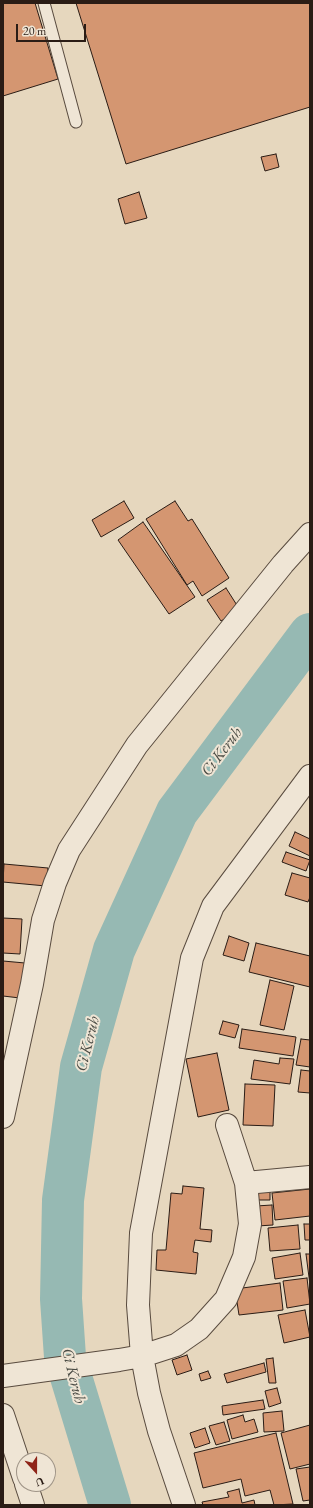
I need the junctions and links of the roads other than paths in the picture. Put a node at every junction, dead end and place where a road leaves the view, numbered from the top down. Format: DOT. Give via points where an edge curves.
graph roads {
  1 [pos="44,3"];
  2 [pos="76,122"];
  3 [pos="310,534"];
  4 [pos="310,776"];
  5 [pos="10,1046"];
  6 [pos="3,1117"];
  7 [pos="227,1125"];
  8 [pos="310,1177"];
  9 [pos="246,1183"];
  10 [pos="142,1356"];
  11 [pos="10,1375"];
  12 [pos="3,1415"];
  13 [pos="16,1454"];
  14 [pos="29,1492"];
  15 [pos="33,1505"];
  16 [pos="184,1505"];
  1 -- 2 [label="lane"];
  3 -- 5 [label="street" via="137,745 69,850 43,920 32,984"];
  4 -- 10 [label="street" via="213,906 192,958 141,1233 138,1305"];
  5 -- 6 [label="street"];
  7 -- 9 [label="street"];
  8 -- 9 [label="street"];
  9 -- 10 [label="street" via="250,1224 244,1257 226,1298 199,1328 176,1345"];
  10 -- 11 [label="street"];
  10 -- 16 [label="street" via="159,1431"];
  12 -- 13 [label="street"];
  14 -- 15 [label="street"];
}
